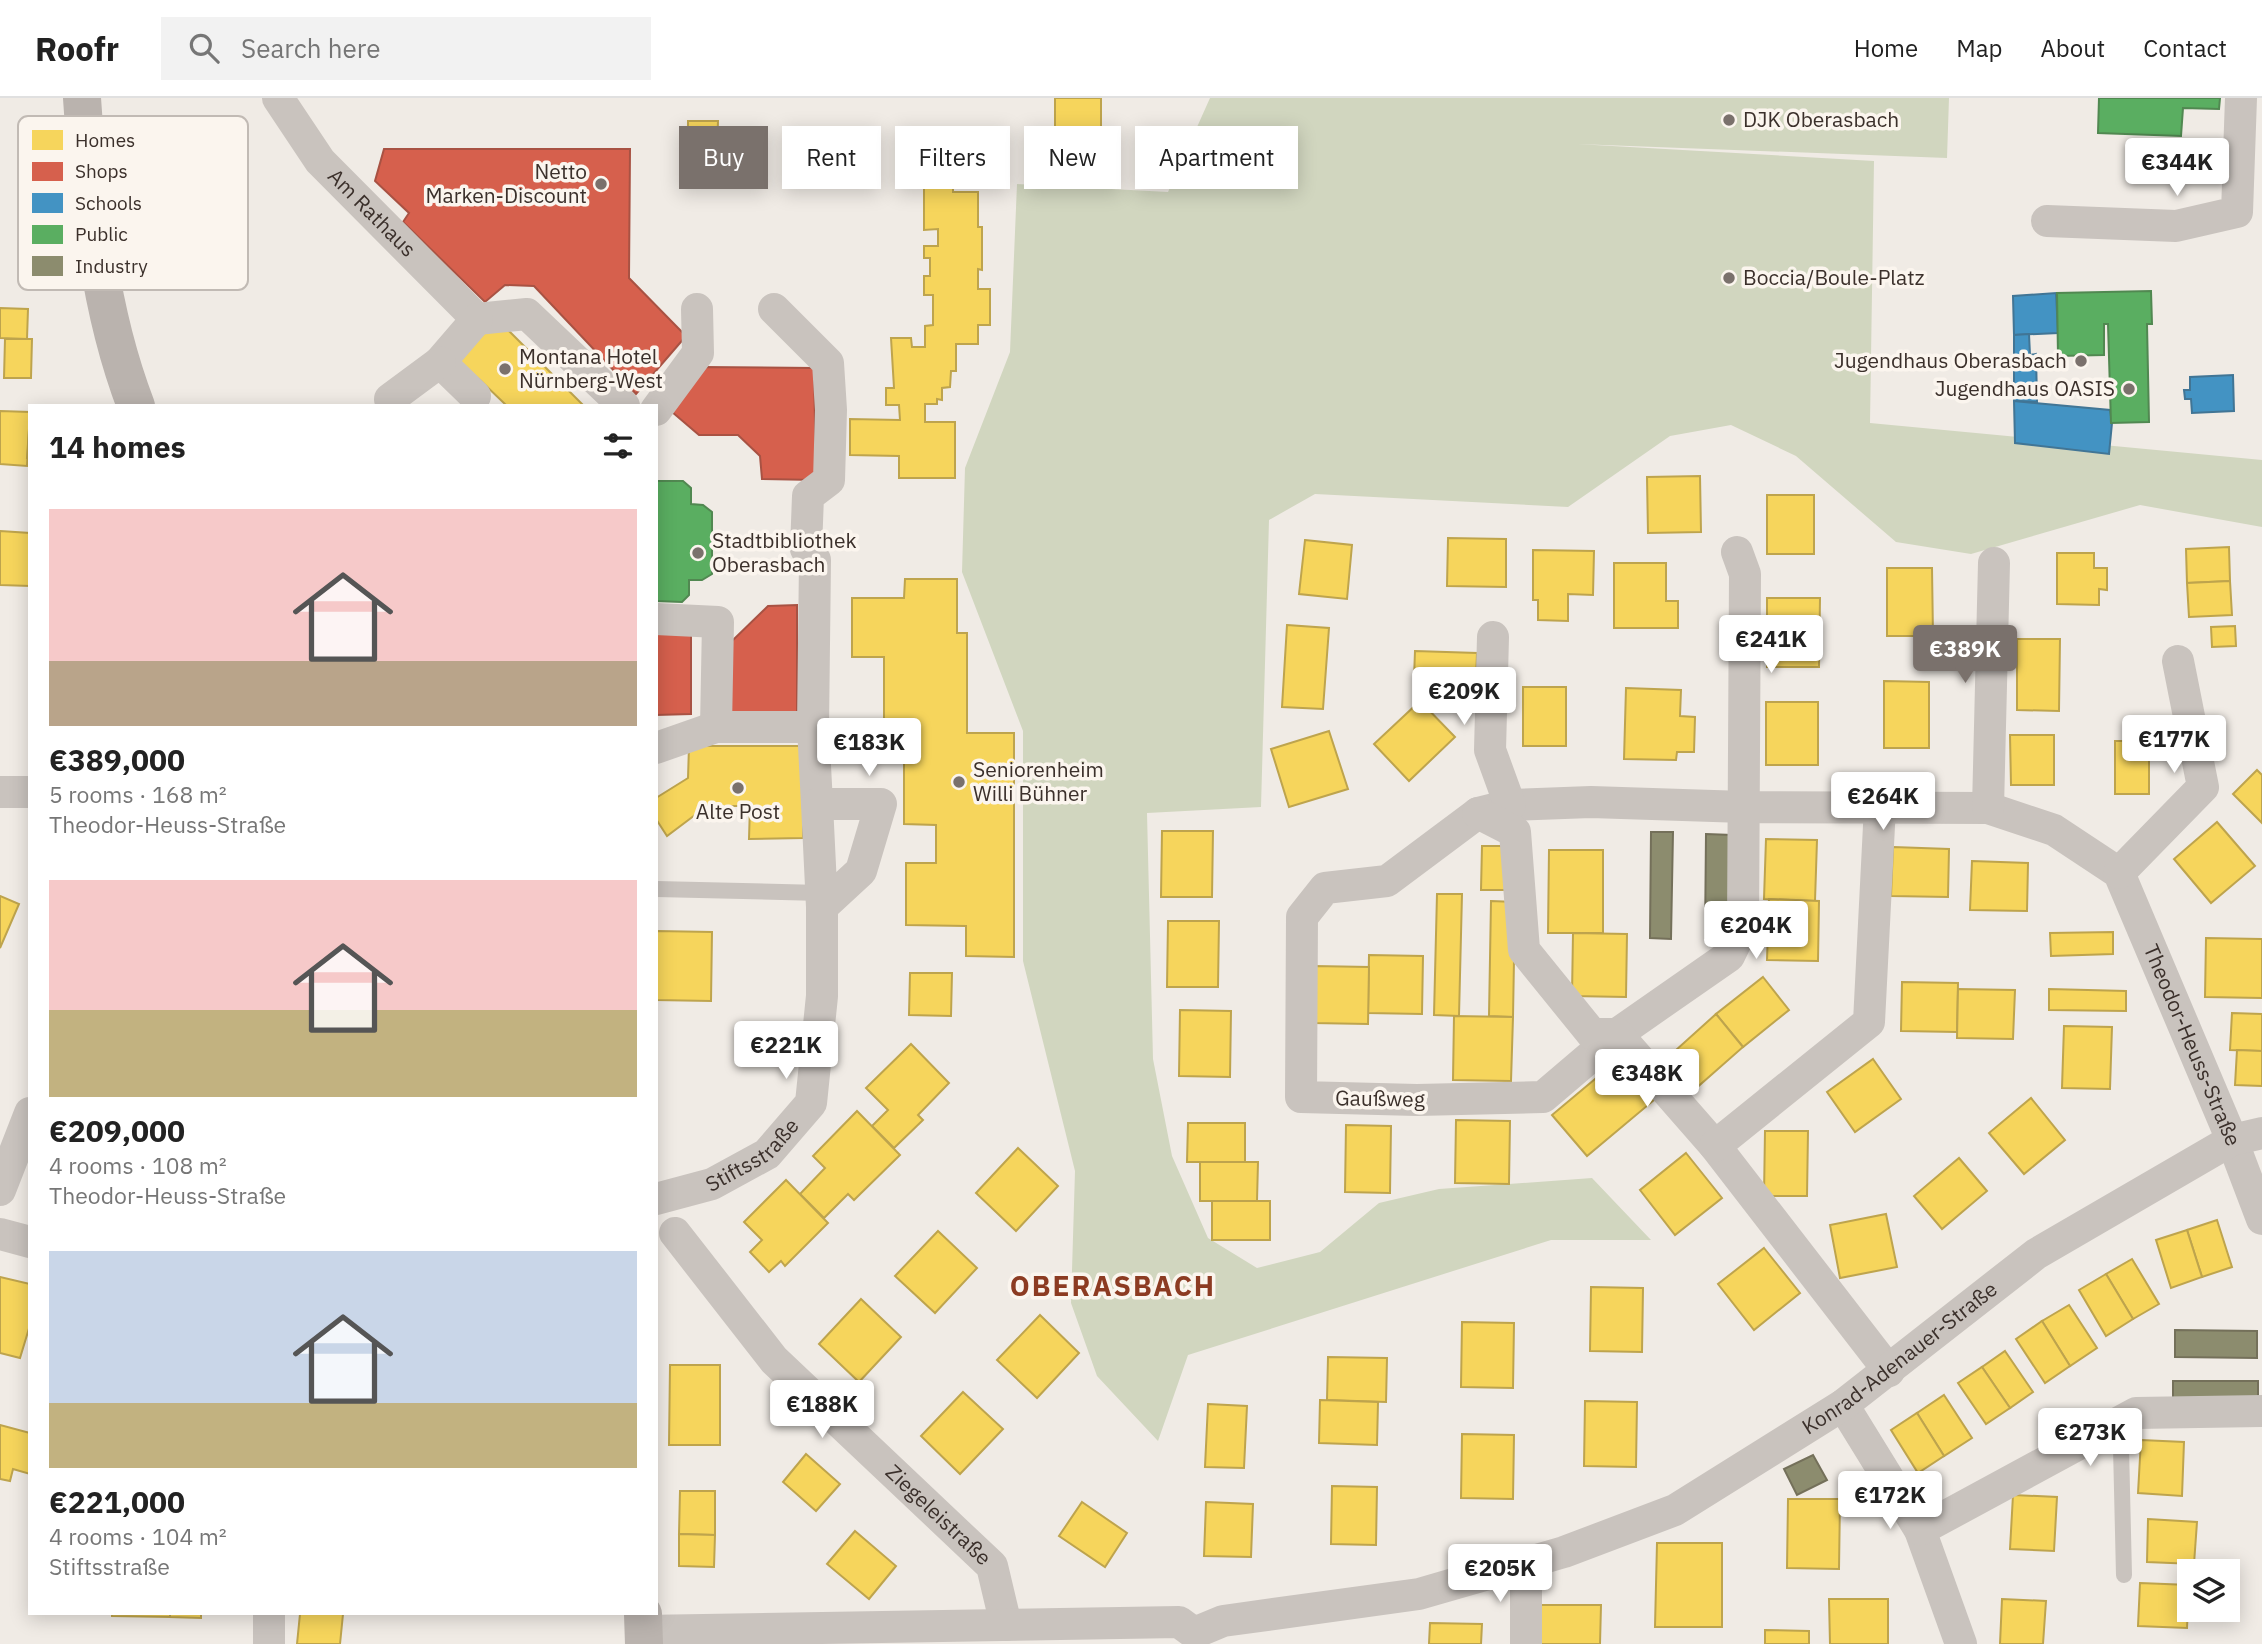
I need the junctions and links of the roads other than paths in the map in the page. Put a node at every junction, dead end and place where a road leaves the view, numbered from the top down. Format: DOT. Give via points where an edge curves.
graph roads {
  1 [pos="82,98"];
  2 [pos="278,98"];
  3 [pos="2241,98"];
  4 [pos="83,116"];
  5 [pos="2047,221"];
  6 [pos="103,290"];
  7 [pos="697,309"];
  8 [pos="774,309"];
  9 [pos="477,319"];
  10 [pos="440,362"];
  11 [pos="475,396"];
  12 [pos="390,399"];
  13 [pos="135,404"];
  14 [pos="622,404"];
  15 [pos="658,407"];
  16 [pos="1737,552"];
  17 [pos="1994,563"];
  18 [pos="658,619"];
  19 [pos="1493,637"];
  20 [pos="2178,661"];
  21 [pos="716,727"];
  22 [pos="813,727"];
  23 [pos="658,747"];
  24 [pos="0,792"];
  25 [pos="28,792"];
  26 [pos="817,804"];
  27 [pos="1510,805"];
  28 [pos="1880,806"];
  29 [pos="1744,807"];
  30 [pos="1988,808"];
  31 [pos="1478,813"];
  32 [pos="2119,873"];
  33 [pos="658,889"];
  34 [pos="822,900"];
  35 [pos="1617,1034"];
  36 [pos="28,1118"];
  37 [pos="2247,1137"];
  38 [pos="1715,1146"];
  39 [pos="0,1190"];
  40 [pos="658,1198"];
  41 [pos="2262,1219"];
  42 [pos="674,1233"];
  43 [pos="0,1234"];
  44 [pos="28,1241"];
  45 [pos="1889,1371"];
  46 [pos="1843,1405"];
  47 [pos="2262,1411"];
  48 [pos="2117,1423"];
  49 [pos="1920,1530"];
  50 [pos="1526,1563"];
  51 [pos="2124,1575"];
  52 [pos="269,1615"];
  53 [pos="1006,1625"];
  54 [pos="643,1630"];
  55 [pos="942,1635"];
  56 [pos="1197,1638"];
  57 [pos="269,1644"];
  58 [pos="1526,1644"];
  59 [pos="1961,1644"];
  1 -- 4 [label="street"];
  2 -- 9 [label="street, Am Rathaus" via="320,161"];
  3 -- 5 [label="street" via="2237,212 2176,226"];
  6 -- 13 [label="street"];
  7 -- 15 [label="street" via="698,353"];
  8 -- 22 [label="street" via="828,363 829,480 808,496 806,549 815,560"];
  9 -- 10 [label="street"];
  9 -- 14 [label="street" via="527,314"];
  10 -- 11 [label="street"];
  10 -- 12 [label="street"];
  16 -- 29 [label="street" via="1745,574"];
  17 -- 30 [label="street"];
  18 -- 21 [label="street" via="718,622"];
  19 -- 27 [label="street" via="1490,750"];
  20 -- 32 [label="street" via="2203,787"];
  21 -- 22 [label="street"];
  21 -- 23 [label="street"];
  22 -- 26 [label="street"];
  24 -- 25 [label="street"];
  26 -- 34 [label="street, Stiftsstraße"];
  26 -- 34 [label="street" via="881,804 861,872"];
  27 -- 29 [label="street" via="1591,802"];
  27 -- 31 [label="street"];
  28 -- 29 [label="street"];
  28 -- 30 [label="street"];
  28 -- 38 [label="street" via="1869,1022"];
  29 -- 35 [label="street" via="1743,927 1730,956"];
  30 -- 32 [label="street" via="2054,830"];
  31 -- 35 [label="street" via="1515,832 1524,950 1592,1034"];
  31 -- 35 [label="street, Gaußweg" via="1387,881 1325,888 1302,917 1301,1097 1543,1097"];
  32 -- 37 [label="street, Theodor-Heuss-Straße"];
  33 -- 34 [label="lane"];
  34 -- 40 [label="street, Stiftsstraße" via="822,996 811,1103 767,1154 712,1184"];
  35 -- 38 [label="street"];
  36 -- 39 [label="street"];
  37 -- 41 [label="street, Theodor-Heuss-Straße"];
  37 -- 45 [label="street, Konrad-Adenauer-Straße" via="2036,1254"];
  38 -- 45 [label="street"];
  42 -- 53 [label="street, Ziegeleistraße" via="774,1360 992,1566"];
  43 -- 44 [label="street"];
  45 -- 46 [label="street, Konrad-Adenauer-Straße"];
  46 -- 49 [label="street"];
  46 -- 50 [label="street, Konrad-Adenauer-Straße" via="1675,1510"];
  47 -- 48 [label="street" via="2136,1413"];
  48 -- 49 [label="street"];
  48 -- 51 [label="lane"];
  49 -- 59 [label="street"];
  50 -- 56 [label="street, Konrad-Adenauer-Straße" via="1419,1594 1223,1621"];
  50 -- 58 [label="street"];
  52 -- 57 [label="street"];
  53 -- 55 [label="street, Konrad-Adenauer-Straße"];
  53 -- 56 [label="street, Konrad-Adenauer-Straße" via="1179,1622"];
  54 -- 55 [label="street, Konrad-Adenauer-Straße"];
}
